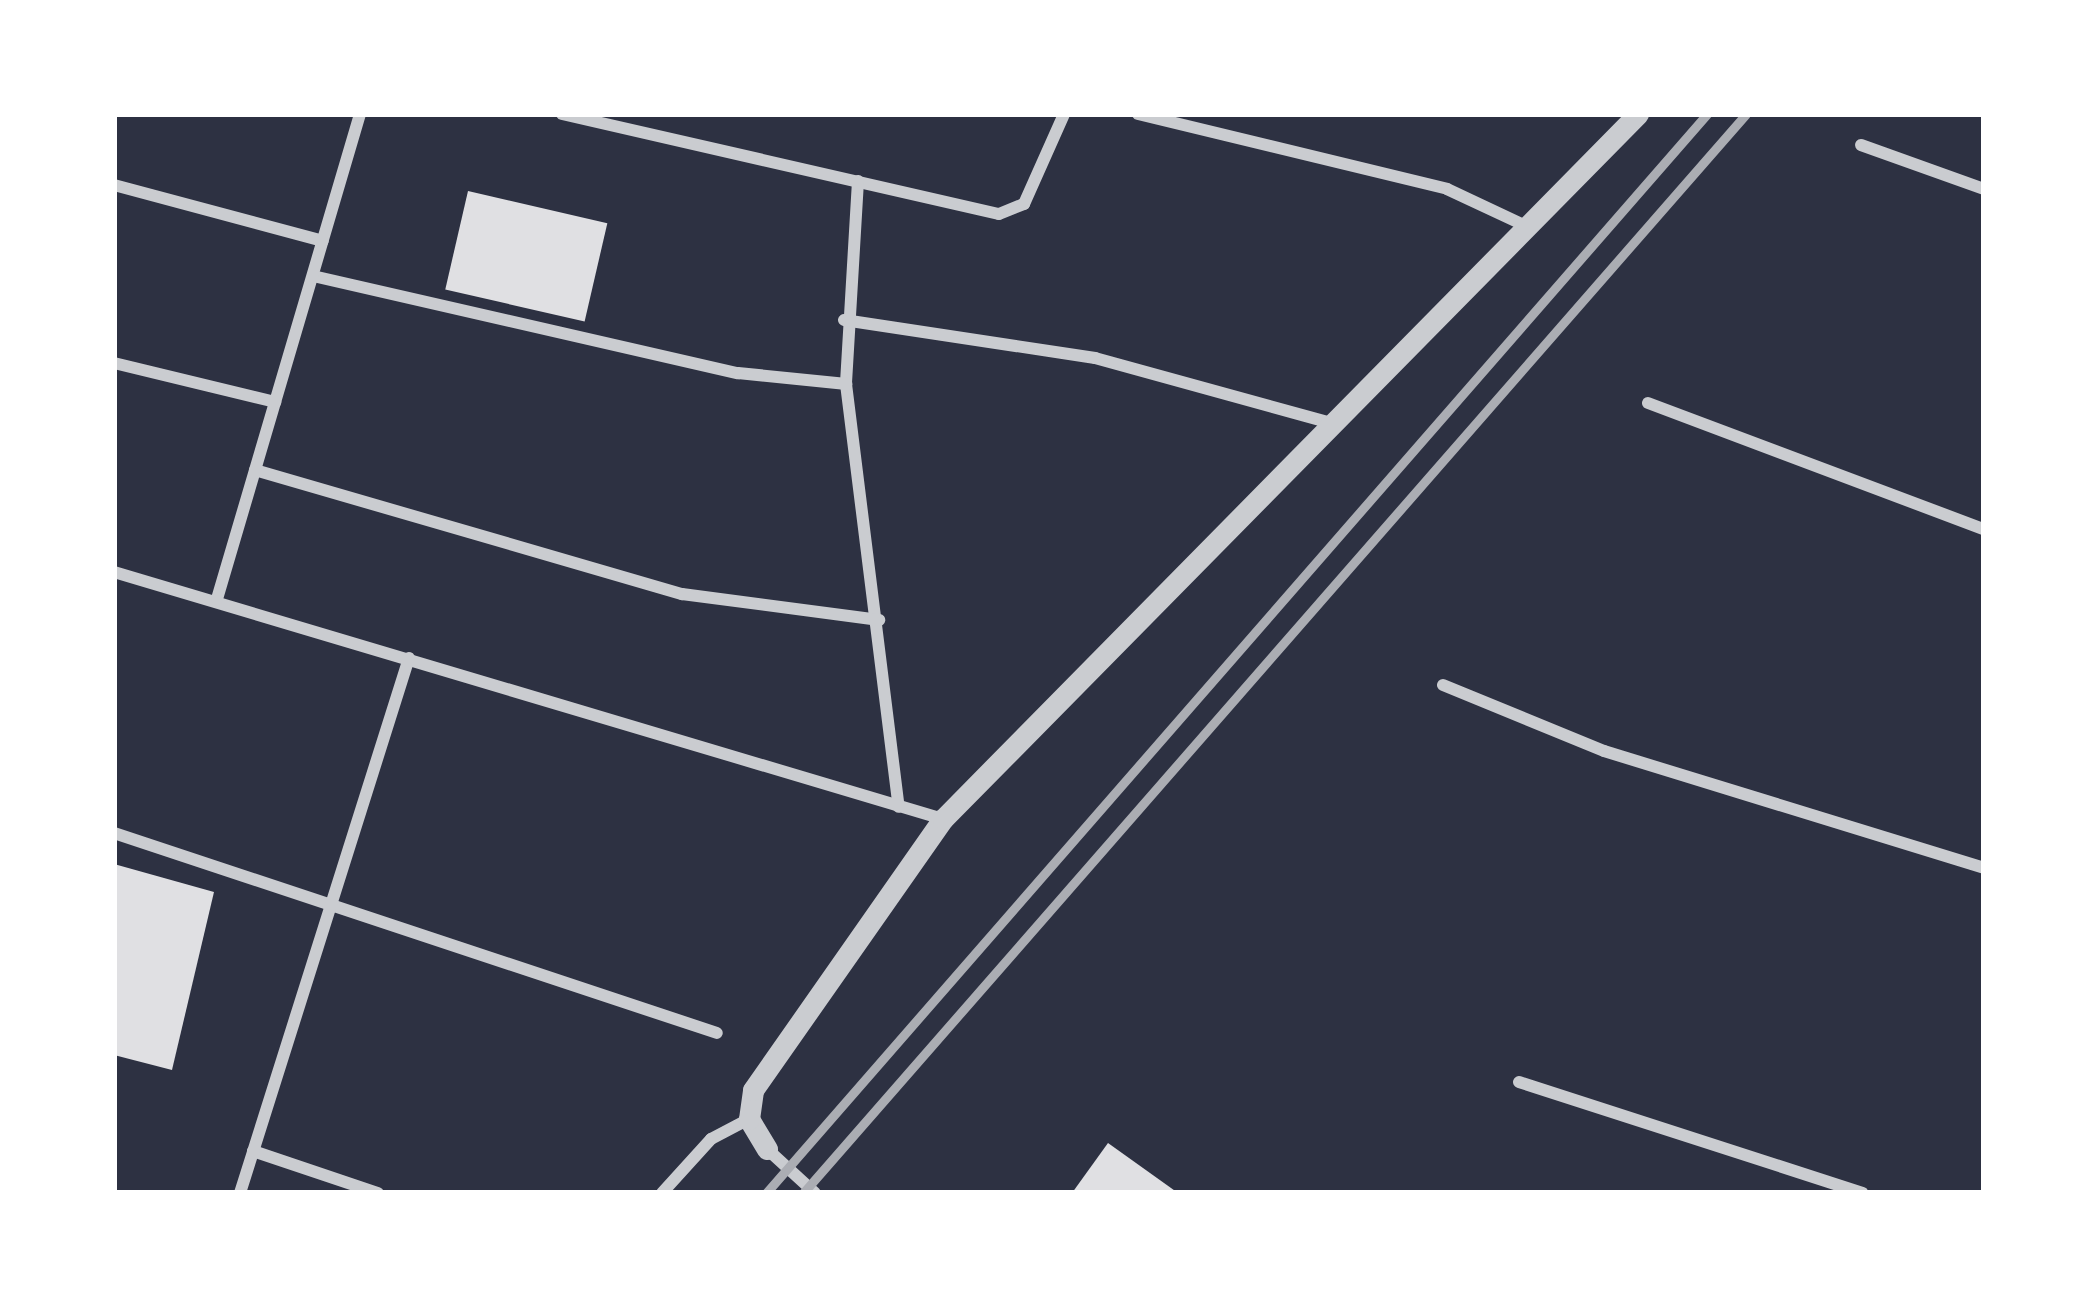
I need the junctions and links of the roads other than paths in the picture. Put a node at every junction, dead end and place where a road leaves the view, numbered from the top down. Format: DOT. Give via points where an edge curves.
graph roads {
  1 [pos="360,114"];
  2 [pos="562,114"];
  3 [pos="1064,114"];
  4 [pos="1138,114"];
  5 [pos="1638,114"];
  6 [pos="1862,145"];
  7 [pos="858,181"];
  8 [pos="114,185"];
  9 [pos="1984,189"];
  10 [pos="1526,226"];
  11 [pos="323,241"];
  12 [pos="313,276"];
  13 [pos="844,320"];
  14 [pos="114,363"];
  15 [pos="846,384"];
  16 [pos="275,402"];
  17 [pos="1648,403"];
  18 [pos="1336,424"];
  19 [pos="255,470"];
  20 [pos="1984,529"];
  21 [pos="114,572"];
  22 [pos="217,599"];
  23 [pos="879,620"];
  24 [pos="409,658"];
  25 [pos="1443,685"];
  26 [pos="899,807"];
  27 [pos="943,819"];
  28 [pos="114,833"];
  29 [pos="1984,868"];
  30 [pos="329,908"];
  31 [pos="717,1033"];
  32 [pos="1519,1082"];
  33 [pos="749,1119"];
  34 [pos="767,1149"];
  35 [pos="253,1150"];
  36 [pos="240,1193"];
  37 [pos="378,1193"];
  38 [pos="662,1193"];
  39 [pos="815,1193"];
  40 [pos="1863,1193"];
  1 -- 11 [label="street"];
  2 -- 7 [label="street"];
  3 -- 7 [label="street" via="1015,213"];
  4 -- 10 [label="street" via="1447,189"];
  5 -- 10 [label="street"];
  6 -- 9 [label="street"];
  7 -- 13 [label="street"];
  8 -- 11 [label="street"];
  10 -- 18 [label="street"];
  11 -- 12 [label="street"];
  12 -- 15 [label="street" via="738,373"];
  12 -- 16 [label="street"];
  13 -- 15 [label="street"];
  13 -- 18 [label="street" via="1095,358"];
  14 -- 16 [label="street"];
  15 -- 23 [label="street"];
  16 -- 19 [label="street"];
  17 -- 20 [label="street"];
  18 -- 27 [label="street"];
  19 -- 22 [label="street"];
  19 -- 23 [label="street" via="682,594"];
  21 -- 22 [label="street"];
  22 -- 24 [label="street"];
  23 -- 26 [label="street"];
  24 -- 26 [label="street"];
  24 -- 30 [label="street"];
  25 -- 29 [label="street" via="1604,751"];
  26 -- 27 [label="street"];
  27 -- 33 [label="street" via="753,1090"];
  28 -- 30 [label="street"];
  30 -- 31 [label="street"];
  30 -- 35 [label="street"];
  32 -- 40 [label="street"];
  33 -- 34 [label="street"];
  33 -- 38 [label="street" via="711,1139"];
  34 -- 39 [label="street"];
  35 -- 36 [label="street"];
  35 -- 37 [label="street"];
}
